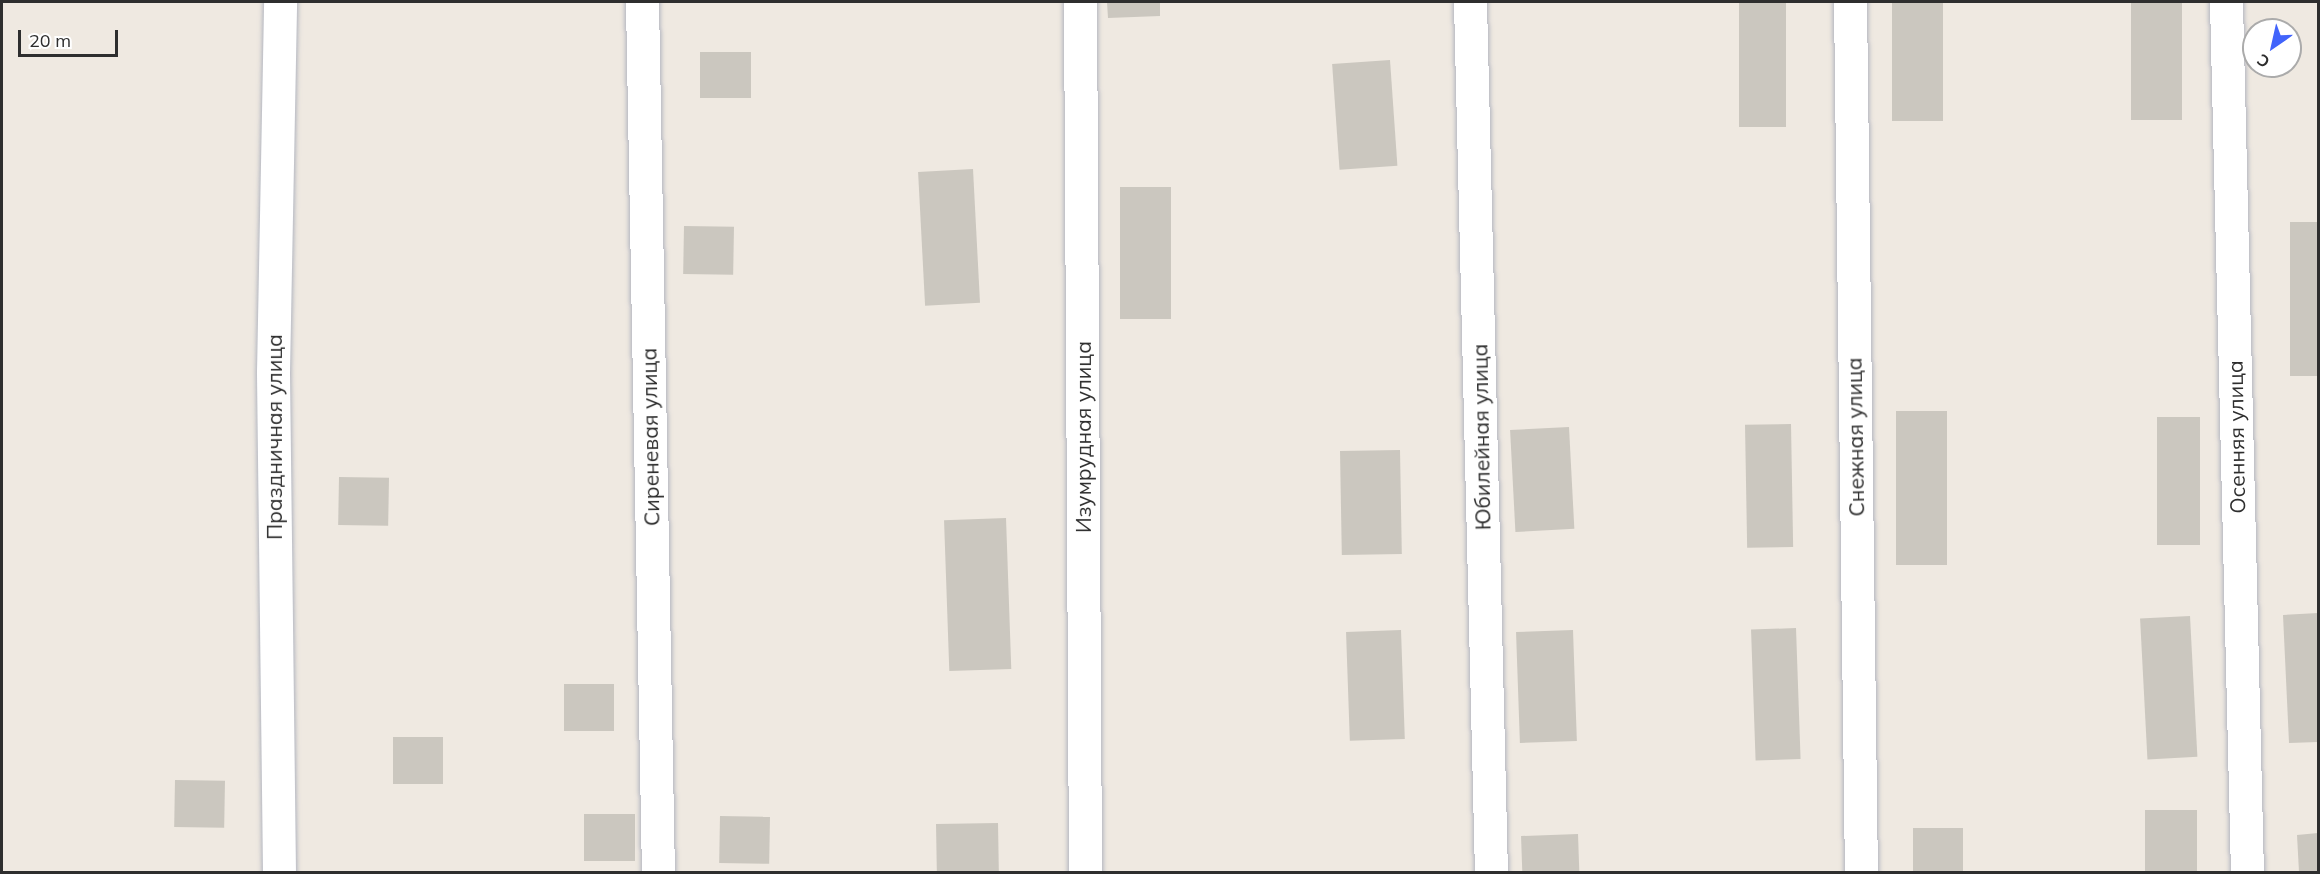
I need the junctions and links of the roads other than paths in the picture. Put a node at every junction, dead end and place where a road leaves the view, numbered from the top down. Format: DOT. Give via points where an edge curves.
graph roads {
  1 [pos="280,2"];
  2 [pos="642,2"];
  3 [pos="1080,2"];
  4 [pos="1470,2"];
  5 [pos="1850,2"];
  6 [pos="2226,2"];
  7 [pos="279,873"];
  8 [pos="658,873"];
  9 [pos="1085,873"];
  10 [pos="1491,873"];
  11 [pos="1861,873"];
  12 [pos="2247,873"];
  1 -- 7 [label="street, Праздничная улица" via="273,372"];
  2 -- 8 [label="street, Сиреневая улица"];
  3 -- 9 [label="street, Изумрудная улица"];
  4 -- 10 [label="street, Юбилейная улица"];
  5 -- 11 [label="street, Снежная улица"];
  6 -- 12 [label="street, Осенняя улица"];
}
